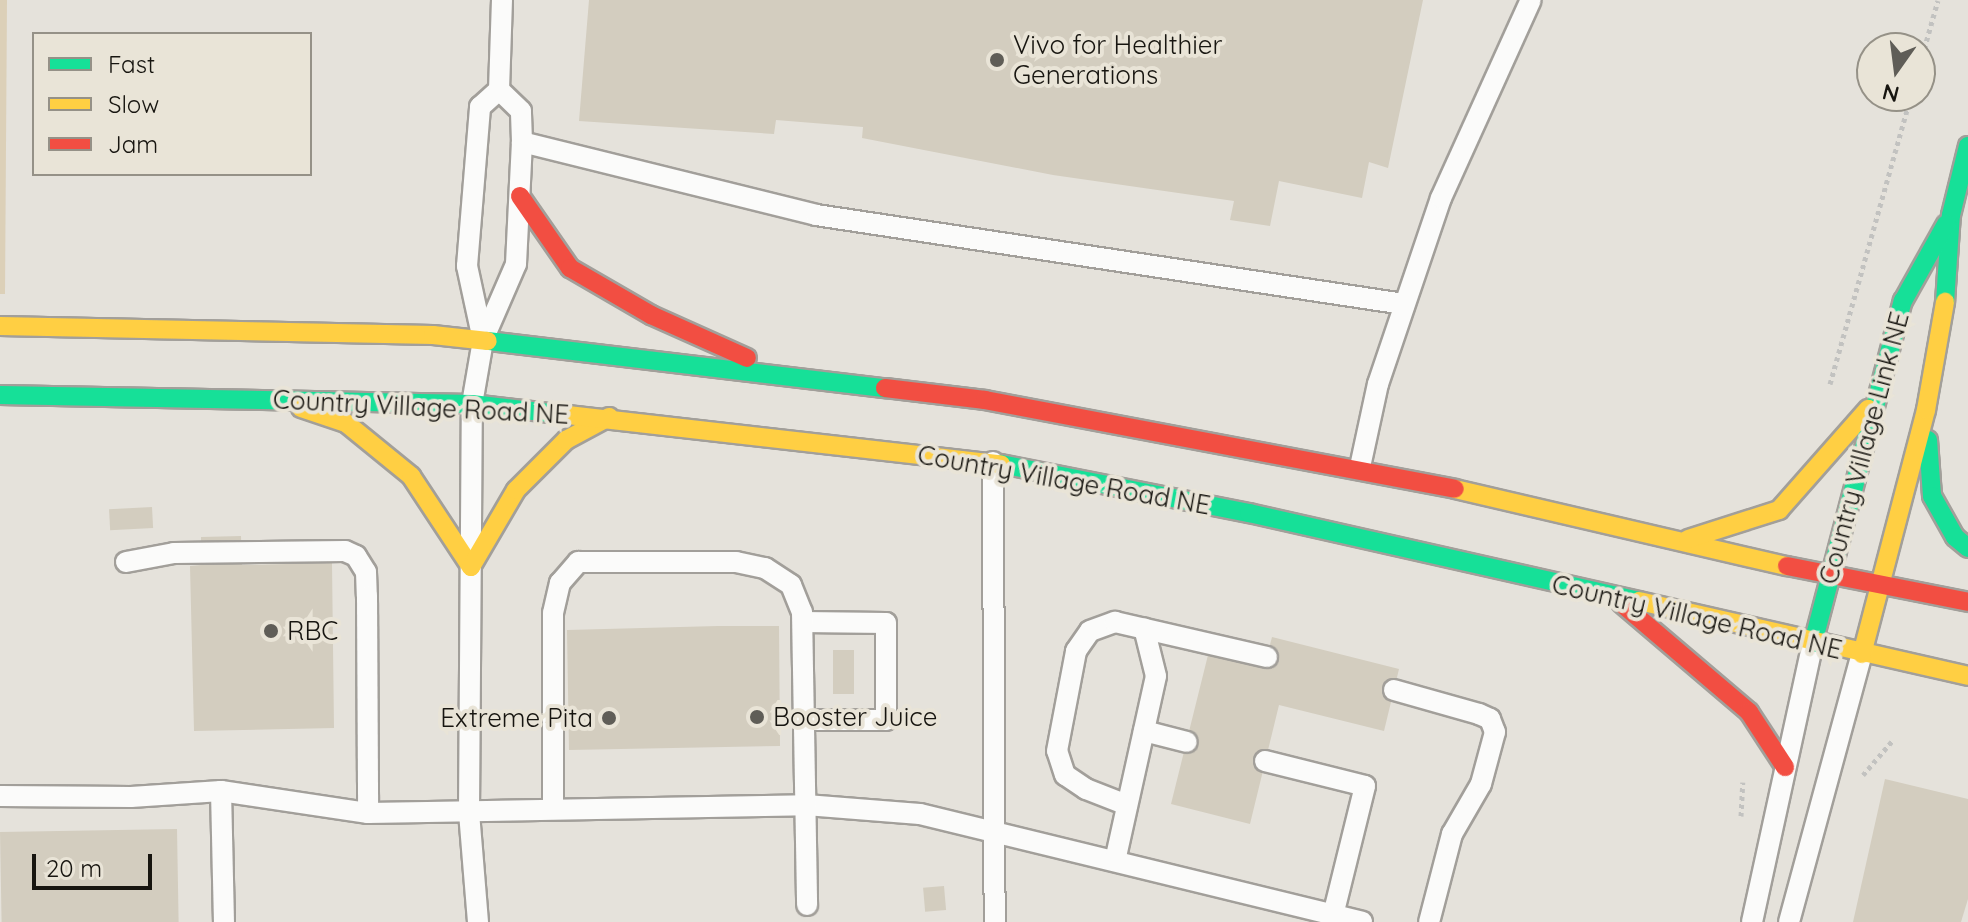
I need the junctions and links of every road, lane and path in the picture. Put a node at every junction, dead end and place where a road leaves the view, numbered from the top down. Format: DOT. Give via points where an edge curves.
graph roads {
  1 [pos="502,0"];
  2 [pos="1531,0"];
  3 [pos="1938,0"];
  4 [pos="1929,32"];
  5 [pos="499,90"];
  6 [pos="1907,112"];
  7 [pos="522,142"];
  8 [pos="1968,146"];
  9 [pos="520,196"];
  10 [pos="1951,215"];
  11 [pos="1404,304"];
  12 [pos="0,326"];
  13 [pos="483,340"];
  14 [pos="778,372"];
  15 [pos="0,395"];
  16 [pos="1877,398"];
  17 [pos="276,399"];
  18 [pos="1826,401"];
  19 [pos="472,404"];
  20 [pos="1926,410"];
  21 [pos="609,417"];
  22 [pos="993,462"];
  23 [pos="1360,467"];
  24 [pos="1683,540"];
  25 [pos="1968,548"];
  26 [pos="126,562"];
  27 [pos="471,567"];
  28 [pos="1830,576"];
  29 [pos="1879,587"];
  30 [pos="1616,599"];
  31 [pos="1968,602"];
  32 [pos="803,622"];
  33 [pos="1144,628"];
  34 [pos="1813,643"];
  35 [pos="1862,654"];
  36 [pos="1267,657"];
  37 [pos="1968,676"];
  38 [pos="1394,690"];
  39 [pos="805,720"];
  40 [pos="1144,731"];
  41 [pos="1187,742"];
  42 [pos="1265,761"];
  43 [pos="1785,767"];
  44 [pos="1742,771"];
  45 [pos="221,791"];
  46 [pos="0,796"];
  47 [pos="806,805"];
  48 [pos="1127,805"];
  49 [pos="553,806"];
  50 [pos="469,812"];
  51 [pos="368,813"];
  52 [pos="1738,830"];
  53 [pos="993,831"];
  54 [pos="1115,861"];
  55 [pos="807,905"];
  56 [pos="1333,915"];
  57 [pos="224,922"];
  58 [pos="478,922"];
  59 [pos="995,922"];
  60 [pos="1362,922"];
  61 [pos="1429,922"];
  62 [pos="1752,922"];
  63 [pos="1789,922"];
  1 -- 5 [label="lane"];
  2 -- 11 [label="lane" via="1441,198"];
  3 -- 4 [label="path"];
  5 -- 7 [label="lane" via="521,111"];
  5 -- 13 [label="lane" via="480,107 467,266"];
  6 -- 18 [label="path"];
  7 -- 9 [label="lane"];
  7 -- 11 [label="lane" via="816,215"];
  8 -- 10 [label="street, Country Village Link NE"];
  9 -- 13 [label="lane" via="516,264"];
  9 -- 14 [label="street" via="570,268 651,315"];
  10 -- 16 [label="street, Country Village Link NE" via="1903,301"];
  10 -- 20 [label="street, Country Village Link NE" via="1945,309"];
  11 -- 23 [label="lane" via="1378,384"];
  12 -- 13 [label="street"];
  13 -- 14 [label="street"];
  13 -- 19 [label="lane"];
  14 -- 23 [label="street" via="985,400"];
  15 -- 17 [label="street, Country Village Road NE"];
  16 -- 24 [label="street" via="1779,510"];
  16 -- 28 [label="street, Country Village Link NE"];
  17 -- 19 [label="street, Country Village Road NE"];
  17 -- 27 [label="street" via="346,423 411,476"];
  19 -- 21 [label="street, Country Village Road NE"];
  19 -- 27 [label="lane"];
  20 -- 25 [label="street" via="1932,496 1955,537"];
  20 -- 29 [label="street, Country Village Link NE"];
  21 -- 22 [label="street, Country Village Road NE"];
  21 -- 27 [label="street" via="566,440 516,490"];
  22 -- 30 [label="street, Country Village Road NE" via="1249,513"];
  22 -- 53 [label="lane"];
  23 -- 24 [label="street"];
  24 -- 28 [label="street"];
  26 -- 51 [label="lane" via="174,553 345,551 366,572"];
  27 -- 50 [label="lane"];
  28 -- 29 [label="street"];
  28 -- 34 [label="street, Country Village Link NE"];
  29 -- 31 [label="street"];
  29 -- 35 [label="street, Country Village Link NE"];
  30 -- 34 [label="street, Country Village Road NE"];
  30 -- 43 [label="street" via="1749,712"];
  32 -- 39 [label="lane"];
  32 -- 39 [label="lane" via="886,623 886,720"];
  32 -- 49 [label="lane" via="791,585 765,568 736,562 578,562 560,583 553,613"];
  33 -- 36 [label="lane"];
  33 -- 40 [label="lane" via="1156,676"];
  33 -- 48 [label="lane" via="1115,622 1090,631 1076,651 1058,727 1057,751 1065,775"];
  34 -- 35 [label="street, Country Village Road NE"];
  34 -- 43 [label="lane"];
  35 -- 37 [label="street, Country Village Road NE"];
  35 -- 63 [label="lane"];
  38 -- 61 [label="lane" via="1479,714 1490,719 1495,732 1481,784 1448,846"];
  39 -- 47 [label="lane"];
  40 -- 41 [label="lane"];
  40 -- 48 [label="lane"];
  42 -- 56 [label="lane" via="1365,786"];
  43 -- 62 [label="lane"];
  44 -- 52 [label="path"];
  45 -- 46 [label="lane"];
  45 -- 51 [label="lane" via="302,799"];
  45 -- 57 [label="lane"];
  47 -- 49 [label="lane"];
  47 -- 53 [label="lane" via="920,814"];
  47 -- 55 [label="lane"];
  48 -- 54 [label="lane"];
  49 -- 50 [label="lane"];
  50 -- 51 [label="lane"];
  50 -- 58 [label="lane"];
  53 -- 54 [label="lane"];
  53 -- 59 [label="lane"];
  54 -- 56 [label="lane"];
  56 -- 60 [label="lane"];
}
